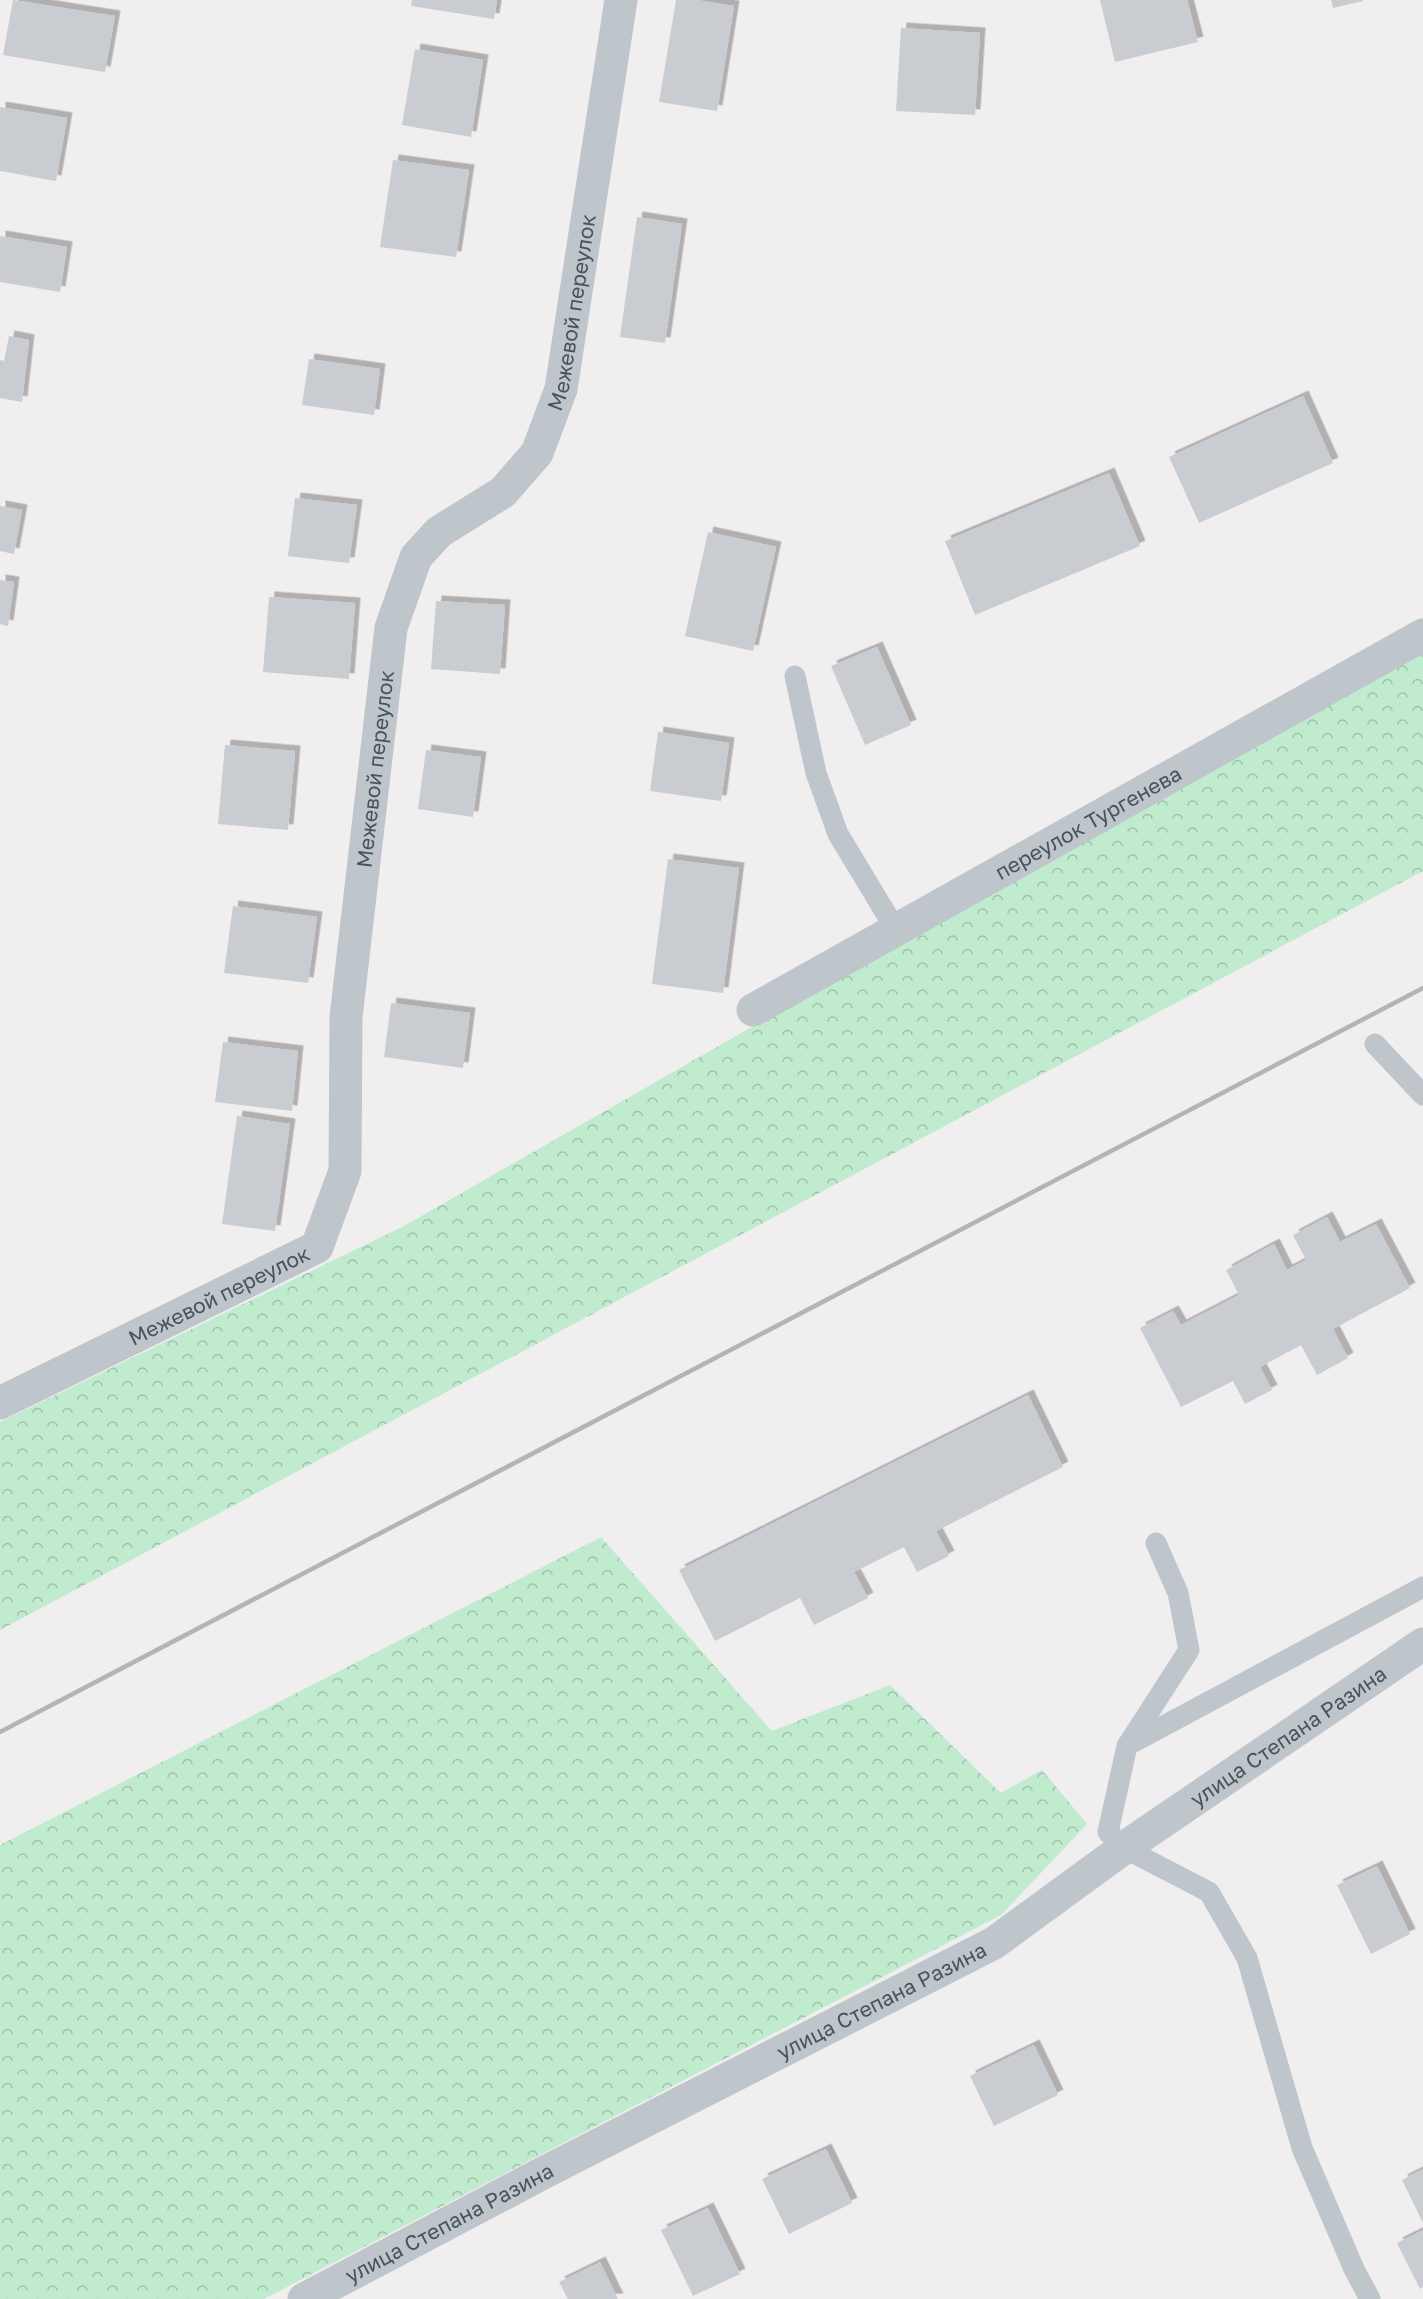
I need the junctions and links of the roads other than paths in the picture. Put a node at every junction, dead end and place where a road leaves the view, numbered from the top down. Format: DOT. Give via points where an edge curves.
graph roads {
  1 [pos="621,0"];
  2 [pos="1423,635"];
  3 [pos="795,676"];
  4 [pos="896,930"];
  5 [pos="753,1010"];
  6 [pos="1375,1044"];
  7 [pos="1423,1095"];
  8 [pos="0,1403"];
  9 [pos="1156,1543"];
  10 [pos="1423,1587"];
  11 [pos="1423,1644"];
  12 [pos="1127,1746"];
  13 [pos="1124,1848"];
  14 [pos="304,2299"];
  15 [pos="1370,2299"];
  1 -- 8 [label="street, Межевой переулок" via="561,389 537,453 503,492 439,532 416,557 391,628 346,1017 345,1171 317,1247"];
  2 -- 4 [label="street, переулок Тургенева"];
  3 -- 4 [label="lane" via="816,773 838,834"];
  4 -- 5 [label="street, переулок Тургенева"];
  6 -- 7 [label="lane"];
  9 -- 12 [label="lane" via="1178,1593 1189,1650"];
  10 -- 12 [label="lane"];
  11 -- 13 [label="street, улица Степана Разина"];
  12 -- 13 [label="lane" via="1108,1832"];
  13 -- 14 [label="street, улица Степана Разина" via="994,1943"];
  13 -- 15 [label="lane" via="1209,1892 1247,1958 1302,2148"];
}
